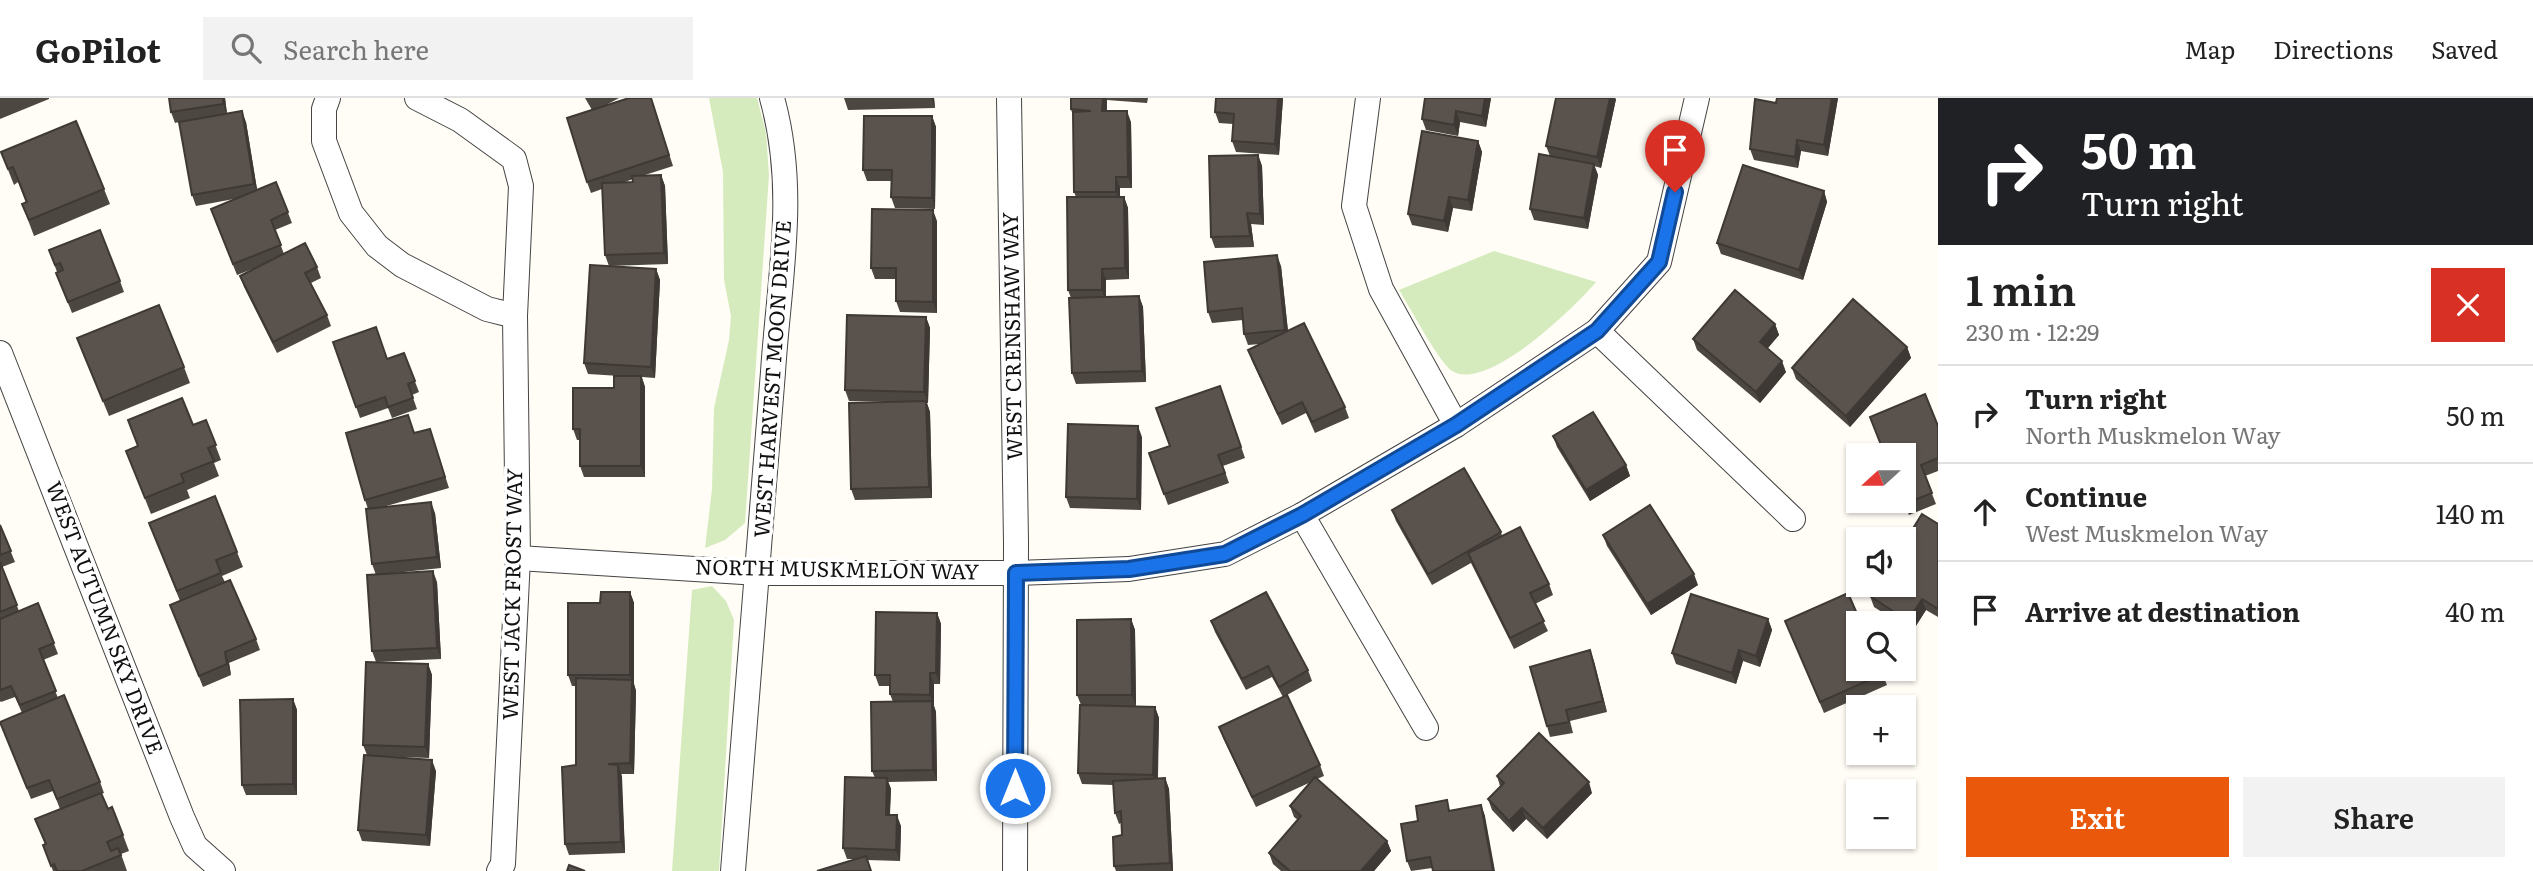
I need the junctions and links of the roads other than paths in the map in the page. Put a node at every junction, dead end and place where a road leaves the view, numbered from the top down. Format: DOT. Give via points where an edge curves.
graph roads {
  1 [pos="328,98"];
  2 [pos="417,98"];
  3 [pos="772,98"];
  4 [pos="1009,98"];
  5 [pos="1368,98"];
  6 [pos="1697,98"];
  7 [pos="515,316"];
  8 [pos="1597,331"];
  9 [pos="0,353"];
  10 [pos="1456,425"];
  11 [pos="1302,515"];
  12 [pos="1793,519"];
  13 [pos="518,558"];
  14 [pos="759,573"];
  15 [pos="1016,573"];
  16 [pos="1426,728"];
  17 [pos="223,871"];
  18 [pos="499,871"];
  19 [pos="733,871"];
  20 [pos="1015,871"];
  1 -- 7 [label="street" via="324,141 351,213 377,246 402,265 487,309"];
  2 -- 7 [label="street, WEST JACK FROST WAY" via="460,120 514,159 521,187"];
  3 -- 14 [label="street, WEST HARVEST MOON DRIVE" via="780,129 787,237"];
  4 -- 15 [label="street, WEST CRENSHAW WAY"];
  5 -- 10 [label="street" via="1354,206 1381,289"];
  6 -- 8 [label="street, NORTH MUSKMELON WAY" via="1659,262"];
  7 -- 13 [label="street, WEST JACK FROST WAY"];
  8 -- 10 [label="street, NORTH MUSKMELON WAY"];
  8 -- 12 [label="street"];
  9 -- 17 [label="street, WEST AUTUMN SKY DRIVE" via="182,817 195,846"];
  10 -- 11 [label="street, NORTH MUSKMELON WAY"];
  11 -- 15 [label="street, NORTH MUSKMELON WAY" via="1225,554 1129,569"];
  11 -- 16 [label="street"];
  13 -- 14 [label="street, NORTH MUSKMELON WAY"];
  13 -- 18 [label="street, WEST JACK FROST WAY" via="505,843"];
  14 -- 15 [label="street, NORTH MUSKMELON WAY"];
  14 -- 19 [label="street, WEST HARVEST MOON DRIVE"];
  15 -- 20 [label="street, WEST CRENSHAW WAY"];
}
